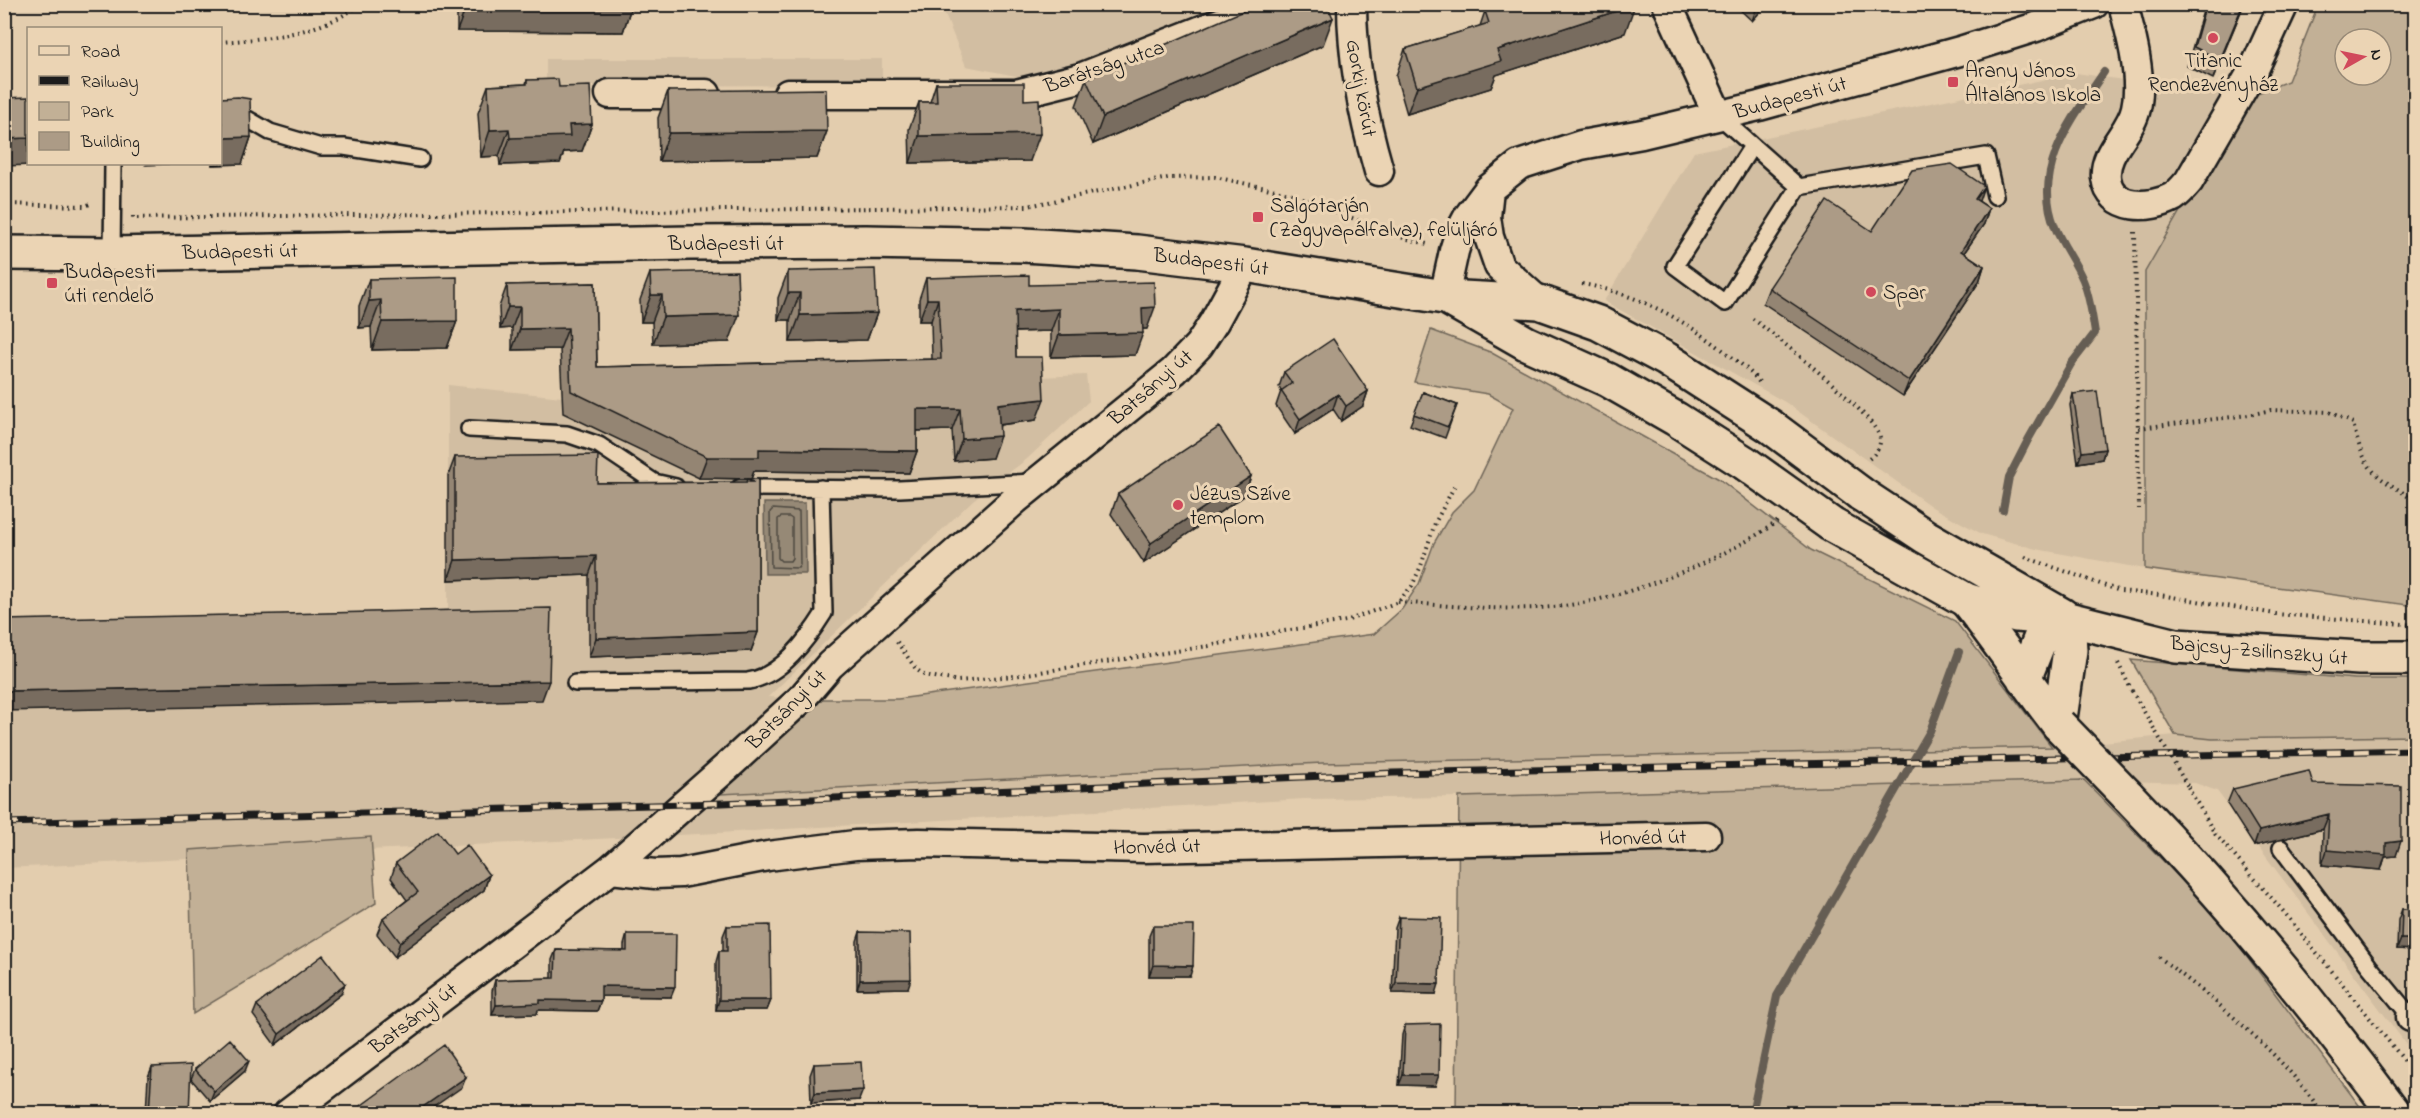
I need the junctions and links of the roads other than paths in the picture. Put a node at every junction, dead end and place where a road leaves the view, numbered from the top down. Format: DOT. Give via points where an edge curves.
graph roads {
  1 [pos="1268,4"];
  2 [pos="1352,4"];
  3 [pos="1667,4"];
  4 [pos="2094,4"];
  5 [pos="2123,4"];
  6 [pos="2284,4"];
  7 [pos="609,94"];
  8 [pos="729,94"];
  9 [pos="765,94"];
  10 [pos="222,113"];
  11 [pos="1718,115"];
  12 [pos="1752,146"];
  13 [pos="420,159"];
  14 [pos="113,165"];
  15 [pos="1379,171"];
  16 [pos="1799,187"];
  17 [pos="1489,189"];
  18 [pos="1995,196"];
  19 [pos="4,253"];
  20 [pos="112,254"];
  21 [pos="1245,265"];
  22 [pos="1444,297"];
  23 [pos="1539,302"];
  24 [pos="469,429"];
  25 [pos="1036,482"];
  26 [pos="690,488"];
  27 [pos="726,488"];
  28 [pos="821,488"];
  29 [pos="1966,600"];
  30 [pos="2068,619"];
  31 [pos="2415,658"];
  32 [pos="2024,679"];
  33 [pos="575,683"];
  34 [pos="2059,725"];
  35 [pos="1706,836"];
  36 [pos="2281,849"];
  37 [pos="611,869"];
  38 [pos="2413,1017"];
  39 [pos="288,1113"];
  40 [pos="2395,1113"];
  1 -- 9 [label="street, Barátság utca" via="1080,78 1016,94"];
  2 -- 15 [label="street, Gorkij körút" via="1358,85"];
  3 -- 11 [label="street"];
  4 -- 11 [label="street, Budapesti út" via="1960,51"];
  5 -- 6 [label="street" via="2136,63 2136,108 2109,157 2106,174 2113,195 2135,205 2171,198 2189,181 2255,68"];
  7 -- 8 [label="street"];
  10 -- 13 [label="lane" via="244,117 270,132 321,147"];
  11 -- 12 [label="lane"];
  11 -- 17 [label="street, Budapesti út" via="1581,145 1518,165"];
  12 -- 16 [label="lane"];
  12 -- 16 [label="lane" via="1675,266 1725,303"];
  14 -- 20 [label="lane"];
  16 -- 18 [label="lane" via="1986,156"];
  17 -- 22 [label="street, Budapesti út" via="1460,232"];
  17 -- 23 [label="street, Budapesti út" via="1486,217 1499,266"];
  19 -- 20 [label="main road, Budapesti út"];
  20 -- 21 [label="main road, Budapesti út" via="866,242 1047,246"];
  21 -- 22 [label="main road, Budapesti út"];
  21 -- 25 [label="street, Batsányi út" via="1199,345 1174,371"];
  22 -- 23 [label="main road, Budapesti út"];
  22 -- 29 [label="main road, bridge" via="1676,419 1832,525"];
  23 -- 30 [label="main road, Budapesti út, bridge" via="1598,323 1666,358 1926,537"];
  24 -- 26 [label="lane" via="567,434 599,445 654,482"];
  25 -- 28 [label="lane" via="900,489"];
  25 -- 37 [label="street, Batsányi út" via="830,665 801,699"];
  27 -- 28 [label="lane"];
  28 -- 33 [label="lane" via="824,613 809,635 770,675 748,681"];
  29 -- 30 [label="main road" via="2016,615"];
  29 -- 32 [label="main road" via="2000,641"];
  30 -- 31 [label="main road, Bajcsy-Zsilinszky út" via="2176,646"];
  30 -- 32 [label="main road" via="2048,626"];
  30 -- 34 [label="main road" via="2070,650"];
  32 -- 34 [label="main road"];
  34 -- 40 [label="main road, bridge" via="2181,850 2340,1039"];
  35 -- 37 [label="street, Honvéd út" via="1144,848 855,845 681,873"];
  36 -- 38 [label="lane" via="2369,966"];
  37 -- 39 [label="street, Batsányi út"];
}
